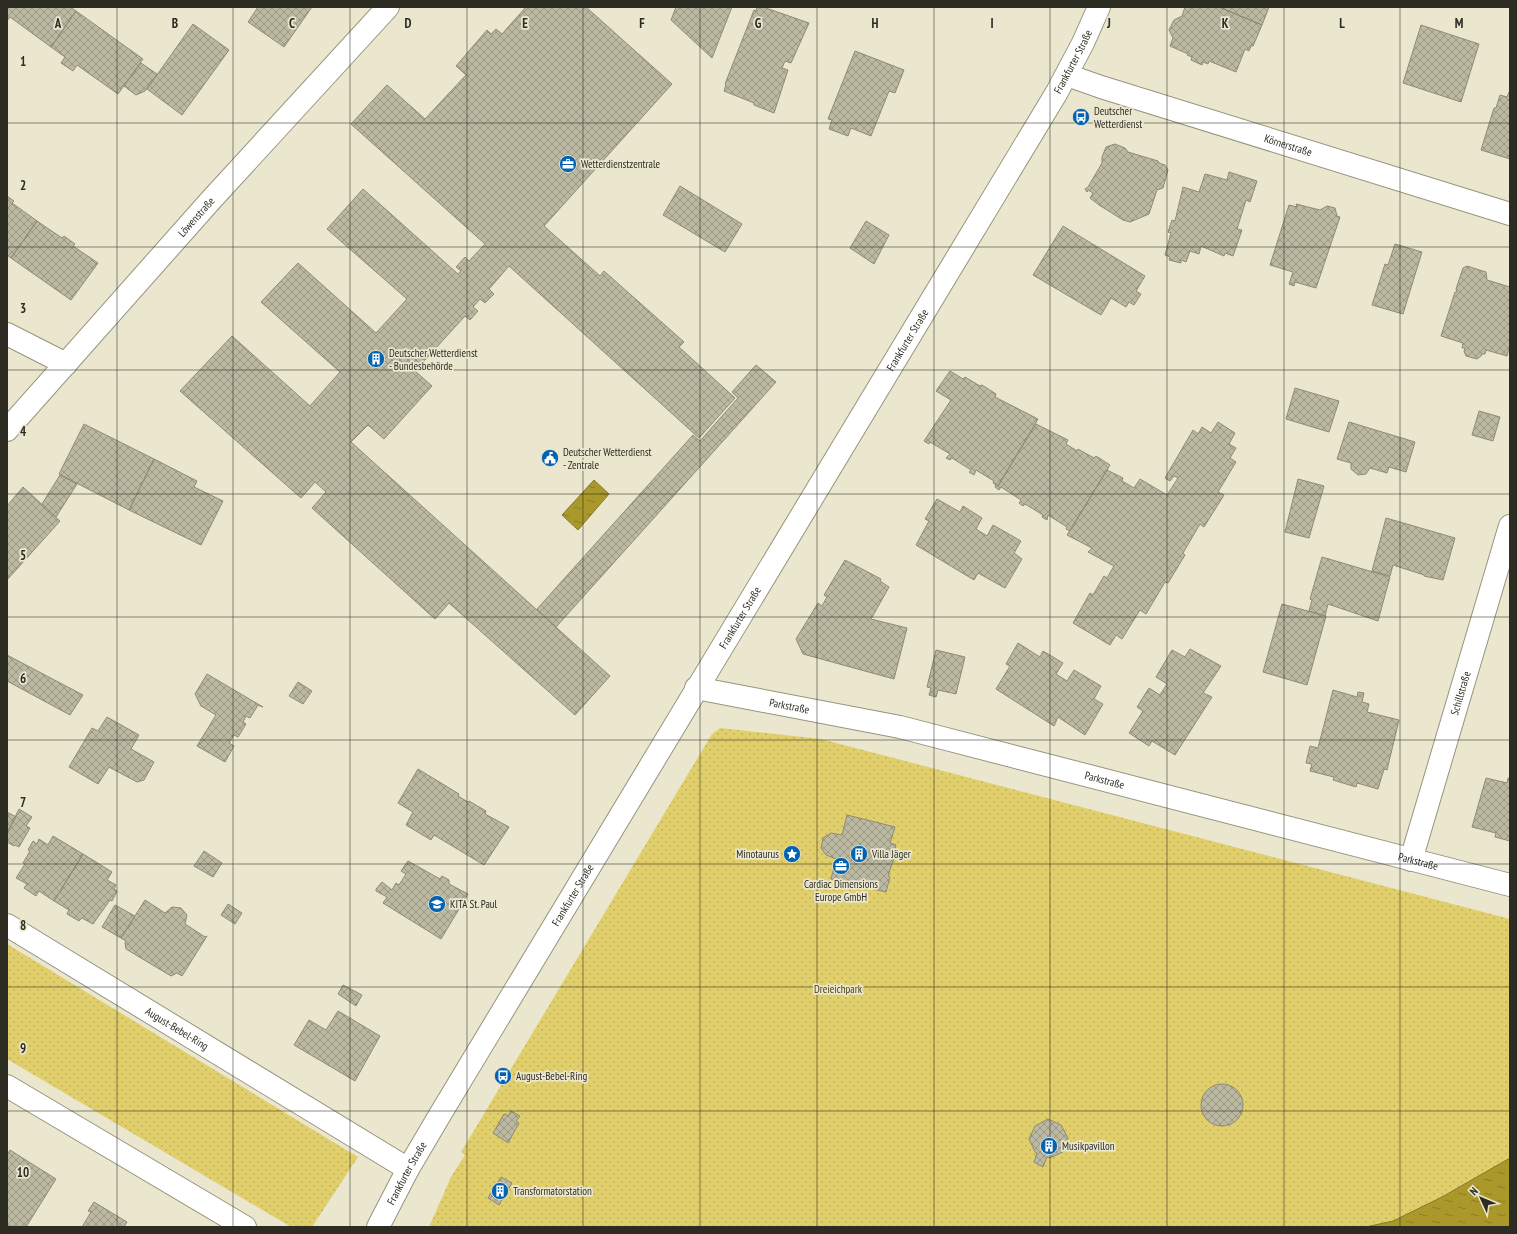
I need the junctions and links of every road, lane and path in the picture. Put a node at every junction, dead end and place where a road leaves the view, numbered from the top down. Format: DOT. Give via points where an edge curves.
graph roads {
  1 [pos="388,7"];
  2 [pos="1099,7"];
  3 [pos="1067,75"];
  4 [pos="1510,214"];
  5 [pos="7,334"];
  6 [pos="66,364"];
  7 [pos="7,430"];
  8 [pos="1510,526"];
  9 [pos="696,688"];
  10 [pos="1411,860"];
  11 [pos="1510,885"];
  12 [pos="7,925"];
  13 [pos="7,1086"];
  14 [pos="408,1169"];
  15 [pos="245,1227"];
  16 [pos="378,1227"];
  1 -- 6 [label="street, Löwenstraße"];
  2 -- 3 [label="street, Frankfurter Straße"];
  3 -- 4 [label="street, Körnerstraße"];
  3 -- 9 [label="street, Frankfurter Straße"];
  5 -- 6 [label="street"];
  6 -- 7 [label="street, Löwenstraße"];
  8 -- 10 [label="street, Schillstraße"];
  9 -- 10 [label="street, Parkstraße" via="900,727"];
  9 -- 14 [label="street, Frankfurter Straße"];
  10 -- 11 [label="street, Parkstraße"];
  12 -- 14 [label="street, August-Bebel-Ring"];
  13 -- 15 [label="street"];
  14 -- 16 [label="street, Frankfurter Straße"];
}
